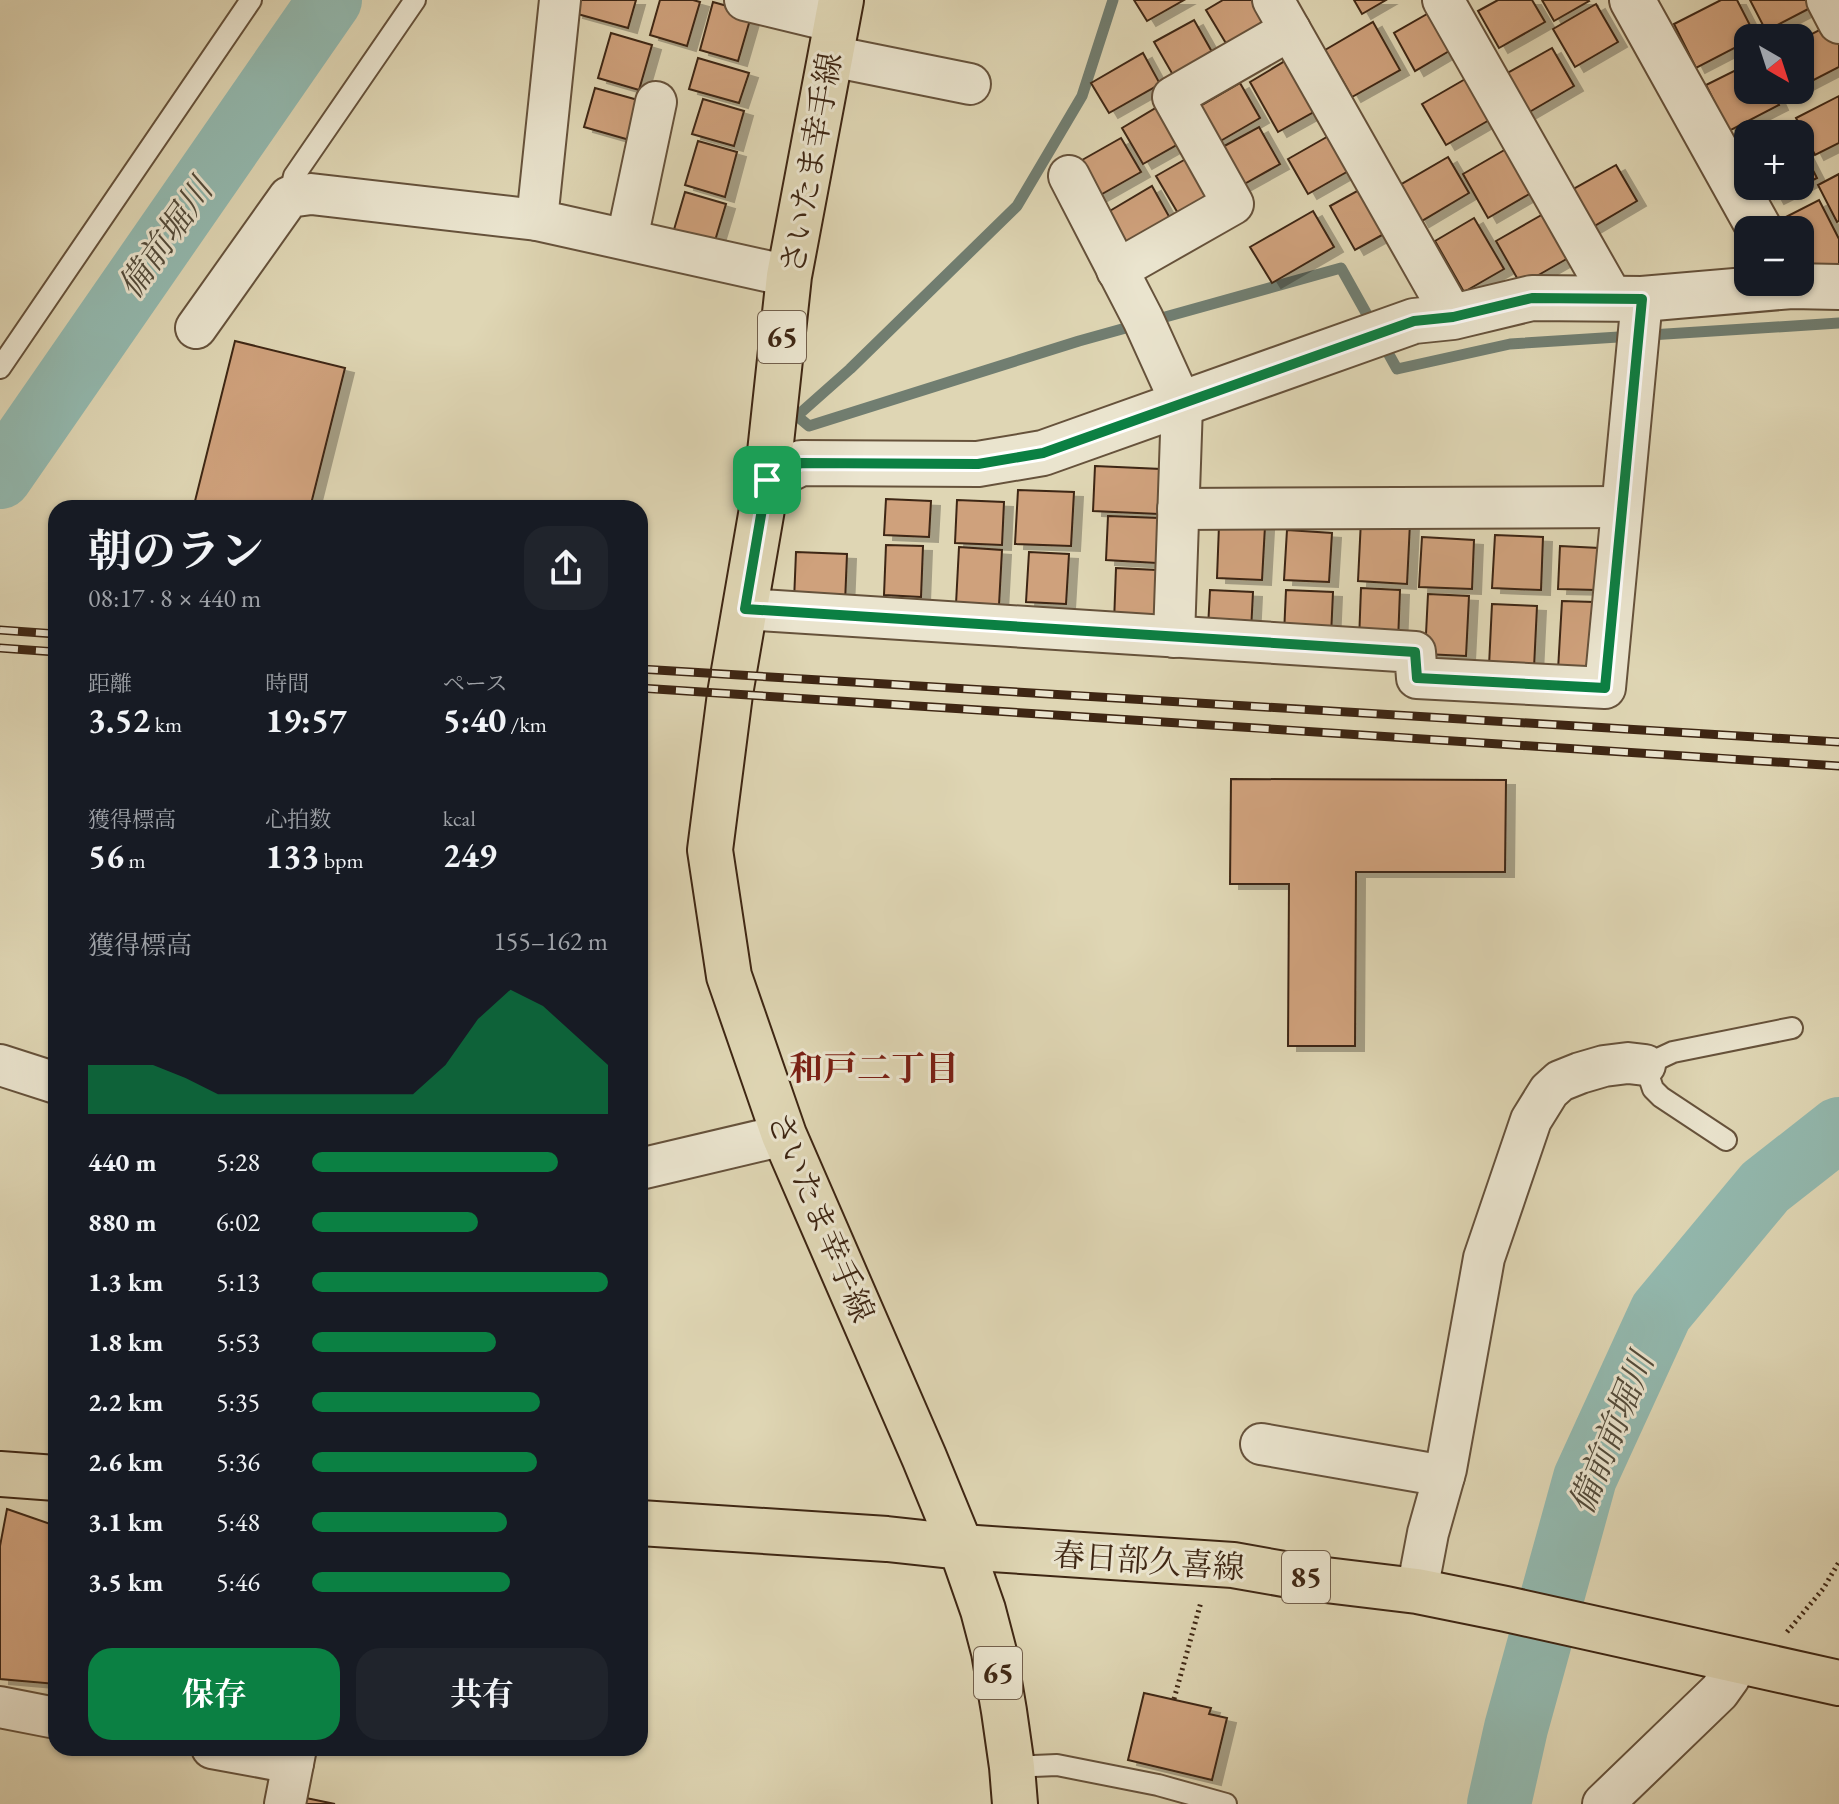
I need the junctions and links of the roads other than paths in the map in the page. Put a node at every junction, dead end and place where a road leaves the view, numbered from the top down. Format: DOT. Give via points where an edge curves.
graph roads {
  1 [pos="251,0"];
  2 [pos="415,0"];
  3 [pos="560,0"];
  4 [pos="745,0"];
  5 [pos="1443,0"];
  6 [pos="1632,0"];
  7 [pos="1827,0"];
  8 [pos="1282,15"];
  9 [pos="1839,23"];
  10 [pos="836,26"];
  11 [pos="970,84"];
  12 [pos="656,102"];
  13 [pos="1069,176"];
  14 [pos="289,197"];
  15 [pos="1752,216"];
  16 [pos="537,220"];
  17 [pos="627,239"];
  18 [pos="1117,270"];
  19 [pos="789,276"];
  20 [pos="1814,285"];
  21 [pos="1839,287"];
  22 [pos="1734,289"];
  23 [pos="1628,299"];
  24 [pos="1453,317"];
  25 [pos="196,328"];
  26 [pos="0,368"];
  27 [pos="1182,405"];
  28 [pos="767,480"];
  29 [pos="1621,507"];
  30 [pos="1178,509"];
  31 [pos="745,609"];
  32 [pos="1174,637"];
  33 [pos="1792,1028"];
  34 [pos="0,1065"];
  35 [pos="1645,1065"];
  36 [pos="48,1080"];
  37 [pos="784,1135"];
  38 [pos="1726,1140"];
  39 [pos="648,1167"];
  40 [pos="1261,1444"];
  41 [pos="0,1474"];
  42 [pos="1444,1476"];
  43 [pos="48,1477"];
  44 [pos="648,1524"];
  45 [pos="961,1547"];
  46 [pos="1417,1591"];
  47 [pos="1754,1663"];
  48 [pos="1839,1683"];
  49 [pos="0,1707"];
  50 [pos="48,1716"];
  51 [pos="295,1756"];
  52 [pos="1014,1786"];
  53 [pos="285,1804"];
  54 [pos="1226,1804"];
  55 [pos="1603,1804"];
  1 -- 26 [label="lane"];
  2 -- 14 [label="lane" via="294,176"];
  3 -- 16 [label="street"];
  4 -- 10 [label="street"];
  5 -- 23 [label="street"];
  6 -- 15 [label="street"];
  7 -- 9 [label="street"];
  8 -- 18 [label="street" via="1173,97 1233,204"];
  8 -- 24 [label="street"];
  10 -- 11 [label="street"];
  10 -- 19 [label="main road, さいたま幸手線 / 65"];
  12 -- 17 [label="street"];
  13 -- 18 [label="street"];
  14 -- 16 [label="street" via="311,194"];
  14 -- 25 [label="street"];
  16 -- 17 [label="street"];
  17 -- 19 [label="street"];
  18 -- 27 [label="street"];
  19 -- 28 [label="main road, さいたま幸手線 / 65"];
  20 -- 21 [label="street"];
  22 -- 23 [label="street"];
  23 -- 24 [label="street" via="1532,298"];
  23 -- 29 [label="street"];
  24 -- 27 [label="street" via="1414,321"];
  27 -- 28 [label="street" via="1043,453 978,464 801,463"];
  27 -- 30 [label="street"];
  28 -- 31 [label="main road, さいたま幸手線 / 65"];
  29 -- 30 [label="street"];
  29 -- 32 [label="street" via="1605,688 1417,678 1415,652"];
  30 -- 32 [label="street"];
  31 -- 32 [label="street"];
  31 -- 37 [label="main road, さいたま幸手線 / 65" via="710,850 729,976"];
  33 -- 35 [label="lane" via="1673,1052"];
  34 -- 36 [label="street"];
  35 -- 38 [label="lane" via="1661,1097"];
  35 -- 42 [label="street" via="1604,1066 1560,1081 1531,1120 1484,1258"];
  37 -- 39 [label="street"];
  37 -- 45 [label="main road, さいたま幸手線 / 65"];
  40 -- 42 [label="street"];
  41 -- 43 [label="main road"];
  42 -- 46 [label="street"];
  44 -- 45 [label="main road, 春日部久喜線 / 85"];
  45 -- 46 [label="main road, 春日部久喜線 / 85" via="1233,1565"];
  45 -- 52 [label="main road, さいたま幸手線 / 65" via="994,1652"];
  46 -- 47 [label="main road, 春日部久喜線 / 85"];
  47 -- 48 [label="main road, 春日部久喜線 / 85"];
  47 -- 55 [label="street" via="1729,1678"];
  49 -- 50 [label="street"];
  51 -- 53 [label="street"];
  52 -- 54 [label="lane" via="1057,1765"];
}
